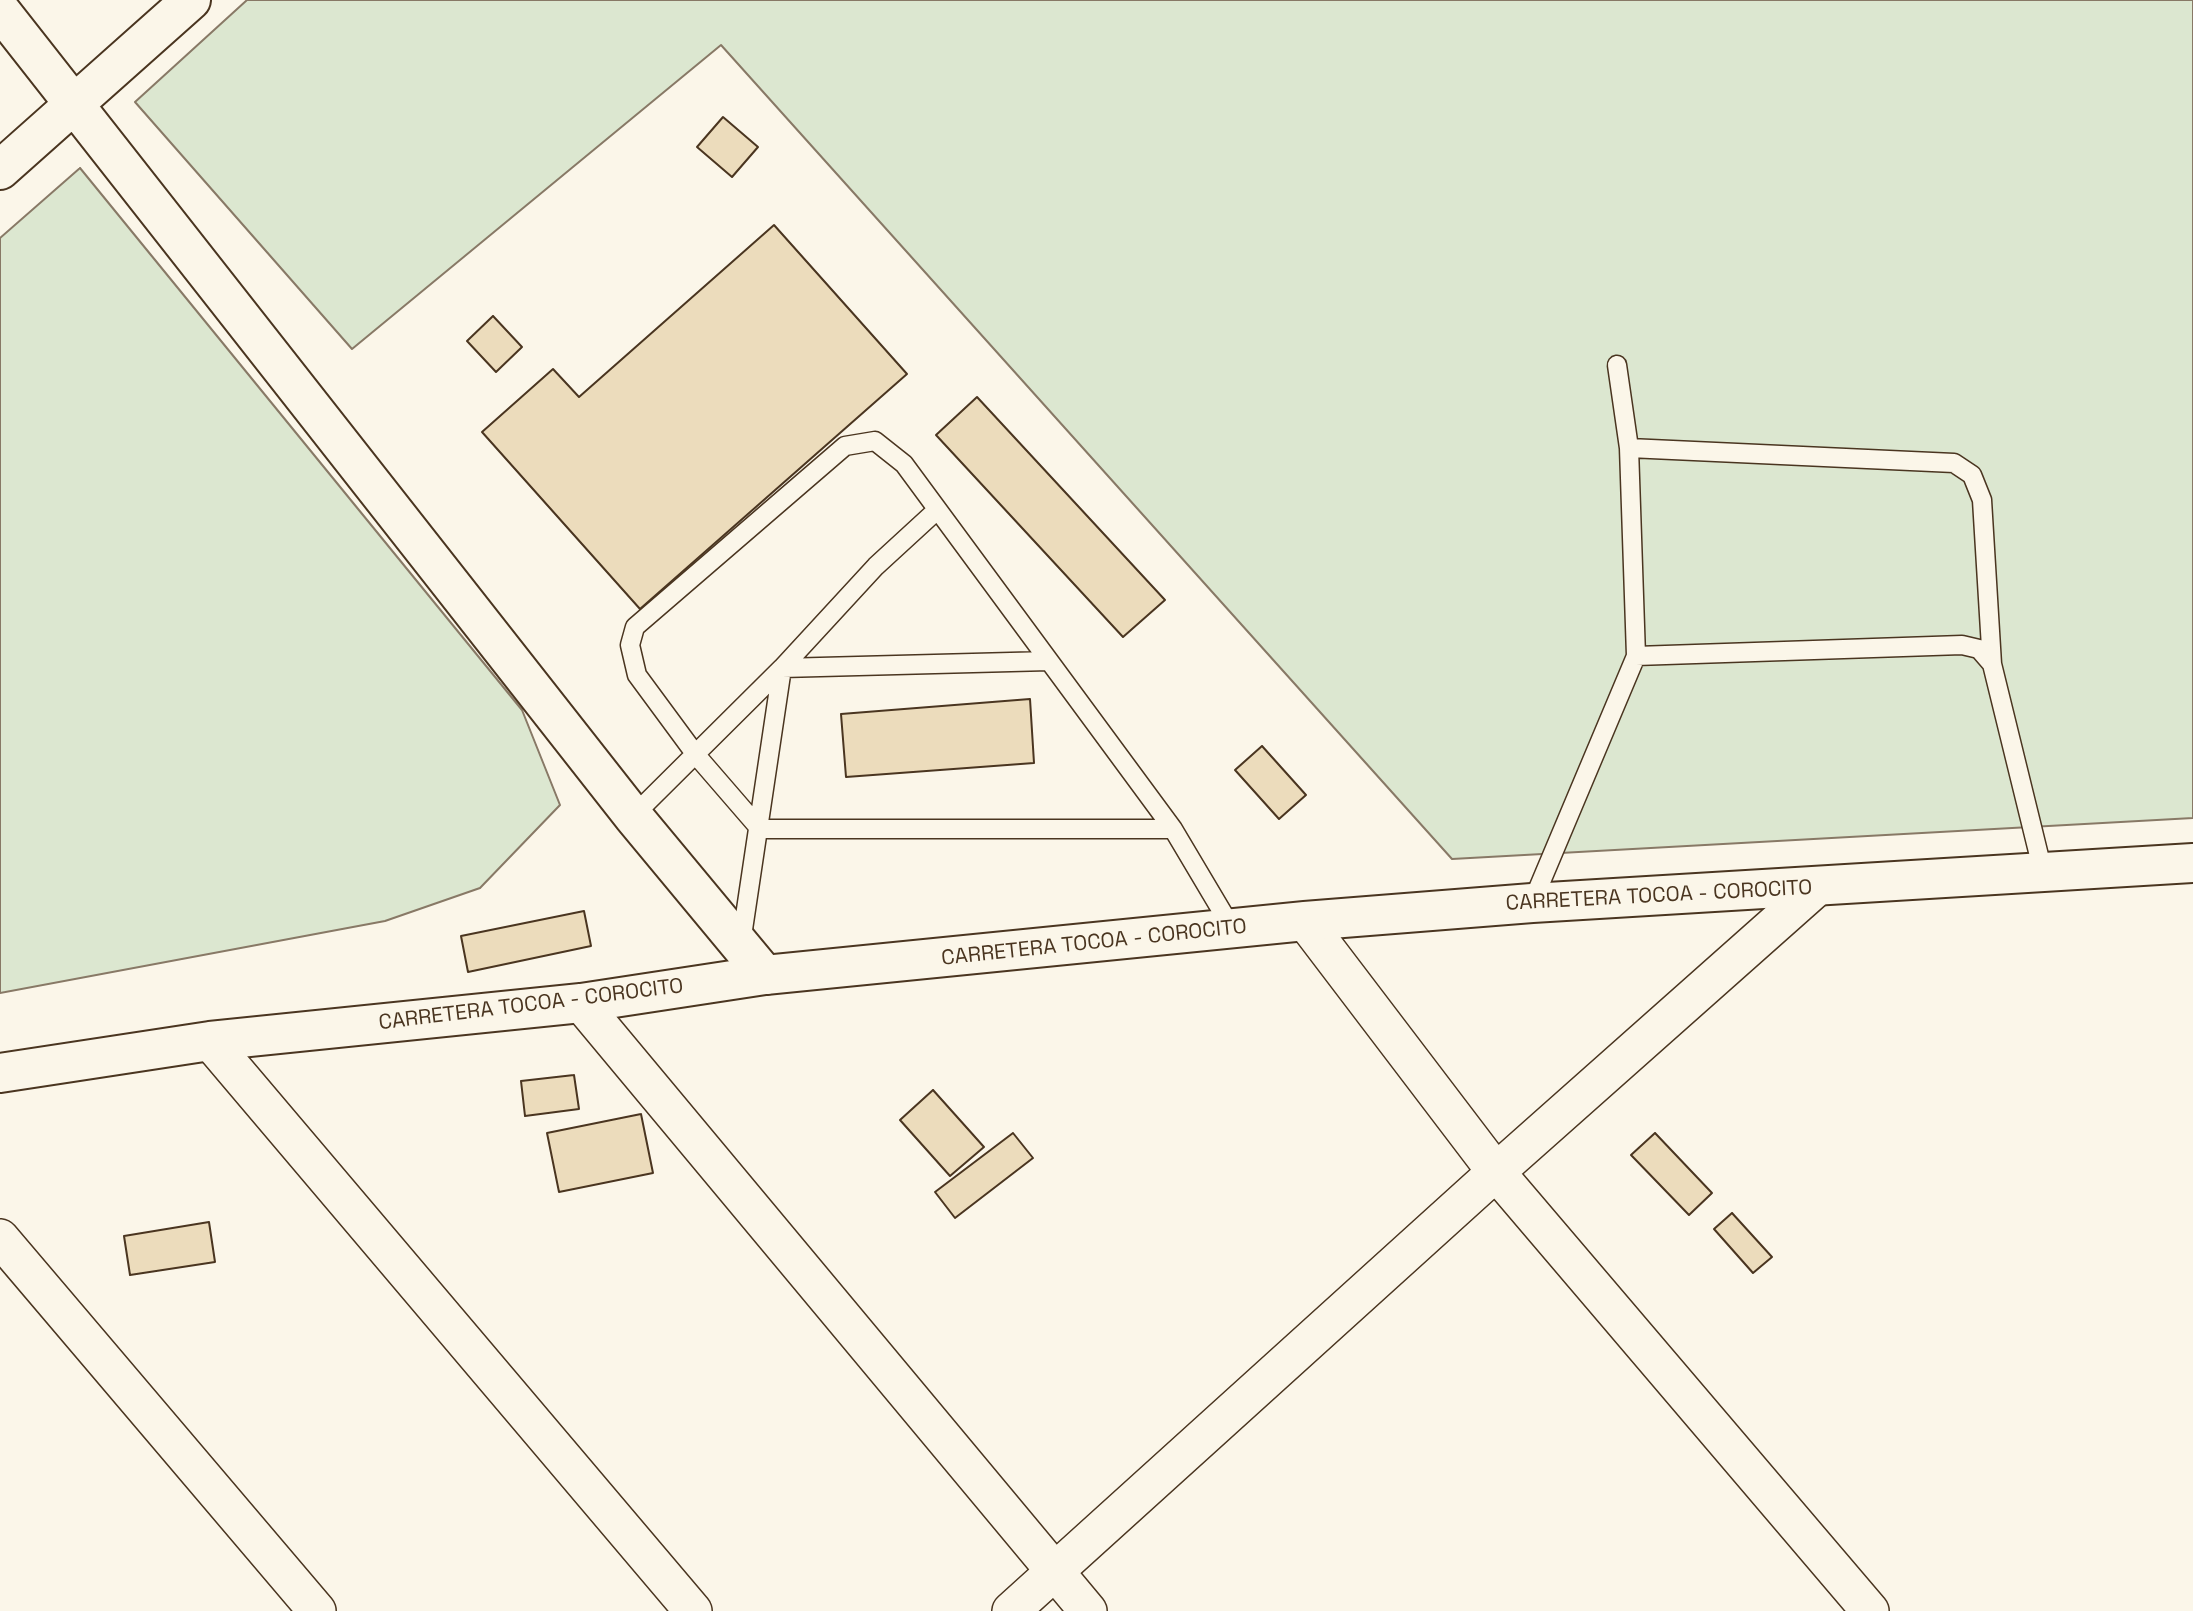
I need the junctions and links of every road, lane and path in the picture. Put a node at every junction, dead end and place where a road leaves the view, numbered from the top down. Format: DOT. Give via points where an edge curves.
graph roads {
  1 [pos="191,0"];
  2 [pos="0,10"];
  3 [pos="76,105"];
  4 [pos="0,170"];
  5 [pos="1617,365"];
  6 [pos="1629,448"];
  7 [pos="937,510"];
  8 [pos="1636,656"];
  9 [pos="1049,661"];
  10 [pos="1992,664"];
  11 [pos="782,668"];
  12 [pos="696,755"];
  13 [pos="633,816"];
  14 [pos="760,829"];
  15 [pos="1173,829"];
  16 [pos="2193,863"];
  17 [pos="2043,872"];
  18 [pos="1817,887"];
  19 [pos="1532,903"];
  20 [pos="1305,921"];
  21 [pos="1233,930"];
  22 [pos="753,961"];
  23 [pos="580,1003"];
  24 [pos="210,1041"];
  25 [pos="0,1073"];
  26 [pos="1496,1172"];
  27 [pos="0,1238"];
  28 [pos="1056,1572"];
  29 [pos="317,1611"];
  30 [pos="693,1611"];
  31 [pos="1011,1611"];
  32 [pos="1088,1611"];
  33 [pos="1870,1611"];
  1 -- 3 [label="main road"];
  2 -- 3 [label="main road"];
  3 -- 4 [label="main road"];
  3 -- 13 [label="main road"];
  5 -- 6 [label="lane"];
  6 -- 8 [label="lane"];
  6 -- 10 [label="lane" via="1954,463 1972,475 1982,500"];
  7 -- 9 [label="lane"];
  7 -- 11 [label="lane" via="876,566"];
  7 -- 12 [label="lane" via="904,464 875,441 845,446 635,627 630,645 636,675"];
  8 -- 10 [label="lane" via="1962,645 1979,649"];
  8 -- 19 [label="lane"];
  9 -- 11 [label="lane"];
  9 -- 15 [label="lane"];
  10 -- 17 [label="lane"];
  11 -- 12 [label="lane"];
  11 -- 14 [label="lane"];
  12 -- 13 [label="lane"];
  12 -- 14 [label="lane"];
  13 -- 22 [label="main road"];
  14 -- 15 [label="lane"];
  14 -- 22 [label="lane"];
  15 -- 21 [label="lane"];
  16 -- 17 [label="main road, CARRETERA TOCOA - COROCITO"];
  17 -- 18 [label="main road, CARRETERA TOCOA - COROCITO"];
  18 -- 19 [label="main road, CARRETERA TOCOA - COROCITO"];
  18 -- 26 [label="street"];
  19 -- 20 [label="main road, CARRETERA TOCOA - COROCITO"];
  20 -- 21 [label="main road, CARRETERA TOCOA - COROCITO"];
  20 -- 26 [label="street"];
  21 -- 22 [label="main road, CARRETERA TOCOA - COROCITO"];
  22 -- 23 [label="main road, CARRETERA TOCOA - COROCITO"];
  23 -- 24 [label="main road, CARRETERA TOCOA - COROCITO"];
  23 -- 28 [label="street"];
  24 -- 25 [label="main road, CARRETERA TOCOA - COROCITO"];
  24 -- 30 [label="street"];
  26 -- 28 [label="street"];
  26 -- 33 [label="street"];
  27 -- 29 [label="street"];
  28 -- 31 [label="street"];
  28 -- 32 [label="street"];
}
